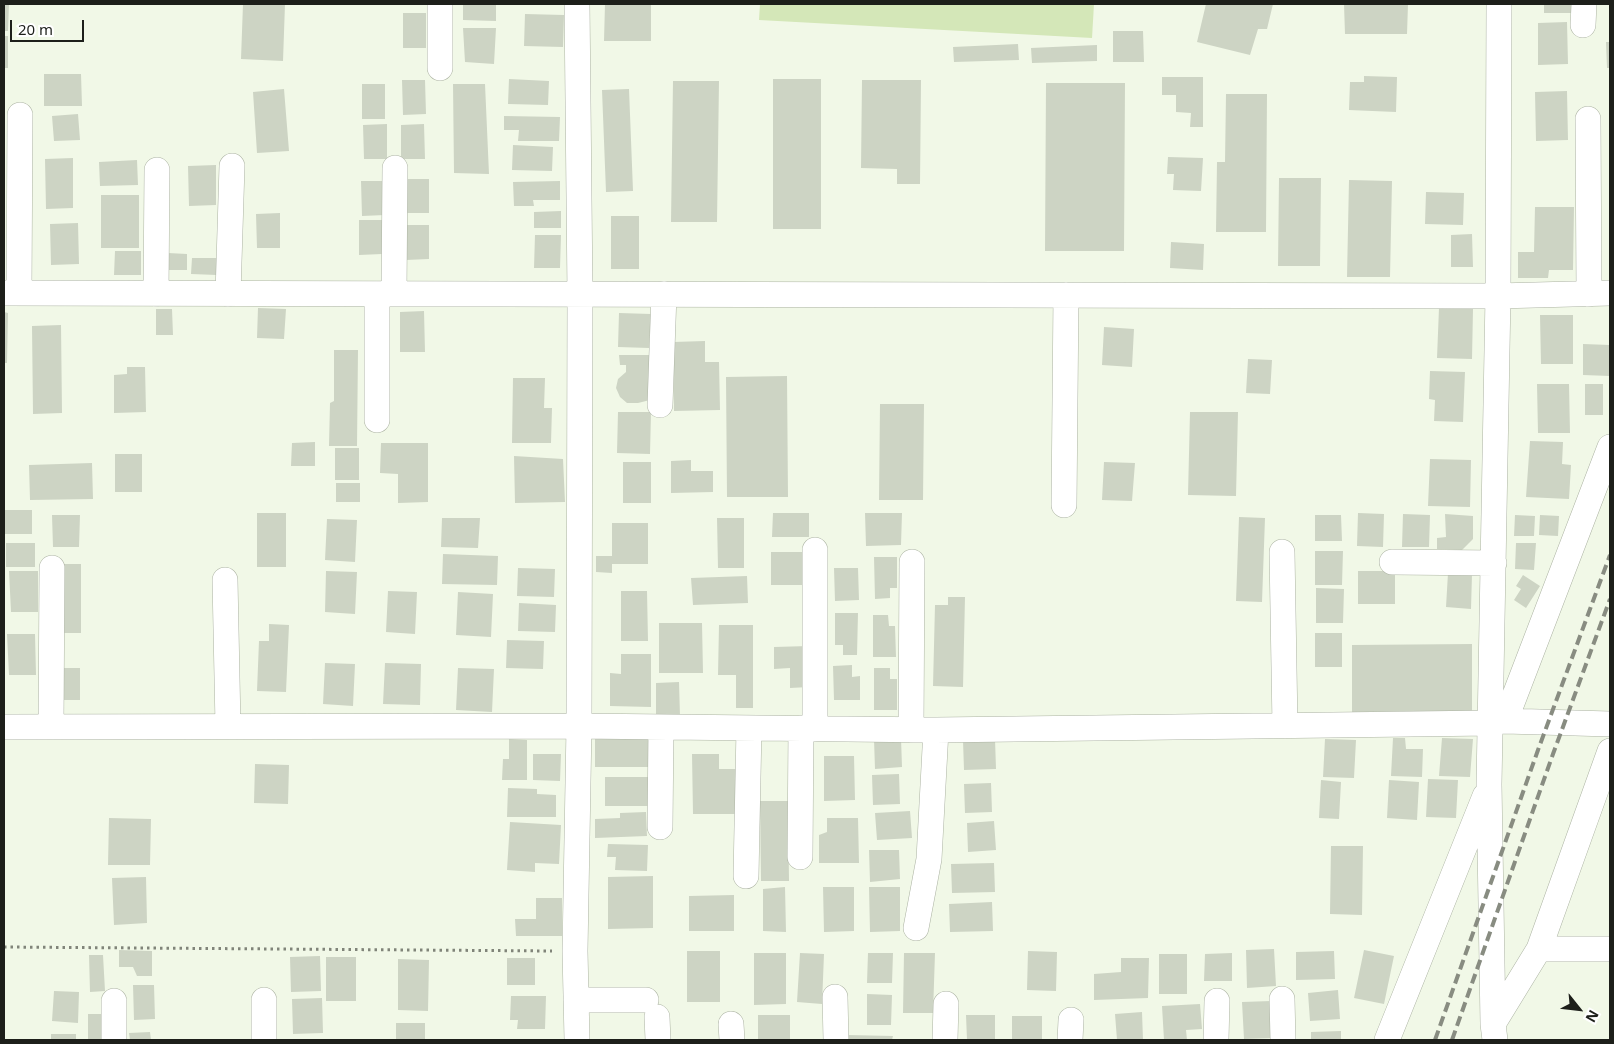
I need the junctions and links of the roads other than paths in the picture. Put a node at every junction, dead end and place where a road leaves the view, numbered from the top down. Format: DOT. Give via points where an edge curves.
graph roads {
  1 [pos="440,4"];
  2 [pos="577,4"];
  3 [pos="1499,4"];
  4 [pos="440,68"];
  5 [pos="20,115"];
  6 [pos="1588,119"];
  7 [pos="232,166"];
  8 [pos="394,168"];
  9 [pos="157,170"];
  10 [pos="11,293"];
  11 [pos="156,294"];
  12 [pos="228,294"];
  13 [pos="386,294"];
  14 [pos="580,294"];
  15 [pos="664,294"];
  16 [pos="1600,294"];
  17 [pos="1066,295"];
  18 [pos="1498,296"];
  19 [pos="660,405"];
  20 [pos="378,420"];
  21 [pos="1610,447"];
  22 [pos="1064,505"];
  23 [pos="815,550"];
  24 [pos="1282,552"];
  25 [pos="912,562"];
  26 [pos="1392,562"];
  27 [pos="1494,563"];
  28 [pos="52,568"];
  29 [pos="225,580"];
  30 [pos="1498,722"];
  31 [pos="1610,724"];
  32 [pos="228,726"];
  33 [pos="579,726"];
  34 [pos="1285,726"];
  35 [pos="4,727"];
  36 [pos="51,727"];
  37 [pos="660,728"];
  38 [pos="749,728"];
  39 [pos="808,729"];
  40 [pos="912,730"];
  41 [pos="936,730"];
  42 [pos="1610,751"];
  43 [pos="1489,784"];
  44 [pos="660,827"];
  45 [pos="800,857"];
  46 [pos="746,876"];
  47 [pos="916,928"];
  48 [pos="1539,949"];
  49 [pos="1610,949"];
  50 [pos="835,996"];
  51 [pos="1282,999"];
  52 [pos="264,1000"];
  53 [pos="576,1000"];
  54 [pos="114,1001"];
  55 [pos="1217,1001"];
  56 [pos="946,1004"];
  57 [pos="654,1019"];
  58 [pos="1494,1032"];
  59 [pos="114,1040"];
  60 [pos="264,1040"];
  61 [pos="577,1040"];
  62 [pos="836,1040"];
  63 [pos="945,1040"];
  64 [pos="1216,1040"];
  65 [pos="1282,1040"];
  66 [pos="1387,1040"];
  1 -- 4 [label="street"];
  2 -- 14 [label="street"];
  3 -- 18 [label="street"];
  5 -- 10 [label="street"];
  6 -- 16 [label="street"];
  7 -- 12 [label="street"];
  8 -- 13 [label="street"];
  9 -- 11 [label="street"];
  10 -- 11 [label="street"];
  11 -- 12 [label="street"];
  12 -- 13 [label="street"];
  13 -- 14 [label="street"];
  13 -- 20 [label="street"];
  14 -- 15 [label="street"];
  14 -- 33 [label="street"];
  15 -- 17 [label="street"];
  15 -- 19 [label="street"];
  16 -- 18 [label="street"];
  17 -- 18 [label="street"];
  17 -- 22 [label="street"];
  18 -- 27 [label="street"];
  21 -- 30 [label="street"];
  23 -- 39 [label="street"];
  24 -- 34 [label="street"];
  25 -- 40 [label="street"];
  26 -- 27 [label="street"];
  27 -- 30 [label="street"];
  28 -- 36 [label="street"];
  29 -- 32 [label="street"];
  30 -- 31 [label="street"];
  30 -- 34 [label="street"];
  30 -- 43 [label="street"];
  32 -- 33 [label="street"];
  32 -- 36 [label="street"];
  33 -- 37 [label="street"];
  33 -- 53 [label="street"];
  34 -- 41 [label="street"];
  35 -- 36 [label="street"];
  37 -- 38 [label="street"];
  37 -- 44 [label="street"];
  38 -- 39 [label="street"];
  38 -- 46 [label="street"];
  39 -- 40 [label="street"];
  39 -- 45 [label="street"];
  40 -- 41 [label="street"];
  41 -- 47 [label="street" via="929,859"];
  42 -- 48 [label="street"];
  43 -- 58 [label="street"];
  43 -- 66 [label="street"];
  48 -- 49 [label="street"];
  48 -- 58 [label="street"];
  50 -- 62 [label="street"];
  51 -- 65 [label="street"];
  52 -- 60 [label="street"];
  53 -- 57 [label="street"];
  53 -- 61 [label="street"];
  54 -- 59 [label="street"];
  55 -- 64 [label="street"];
  56 -- 63 [label="street"];
}
